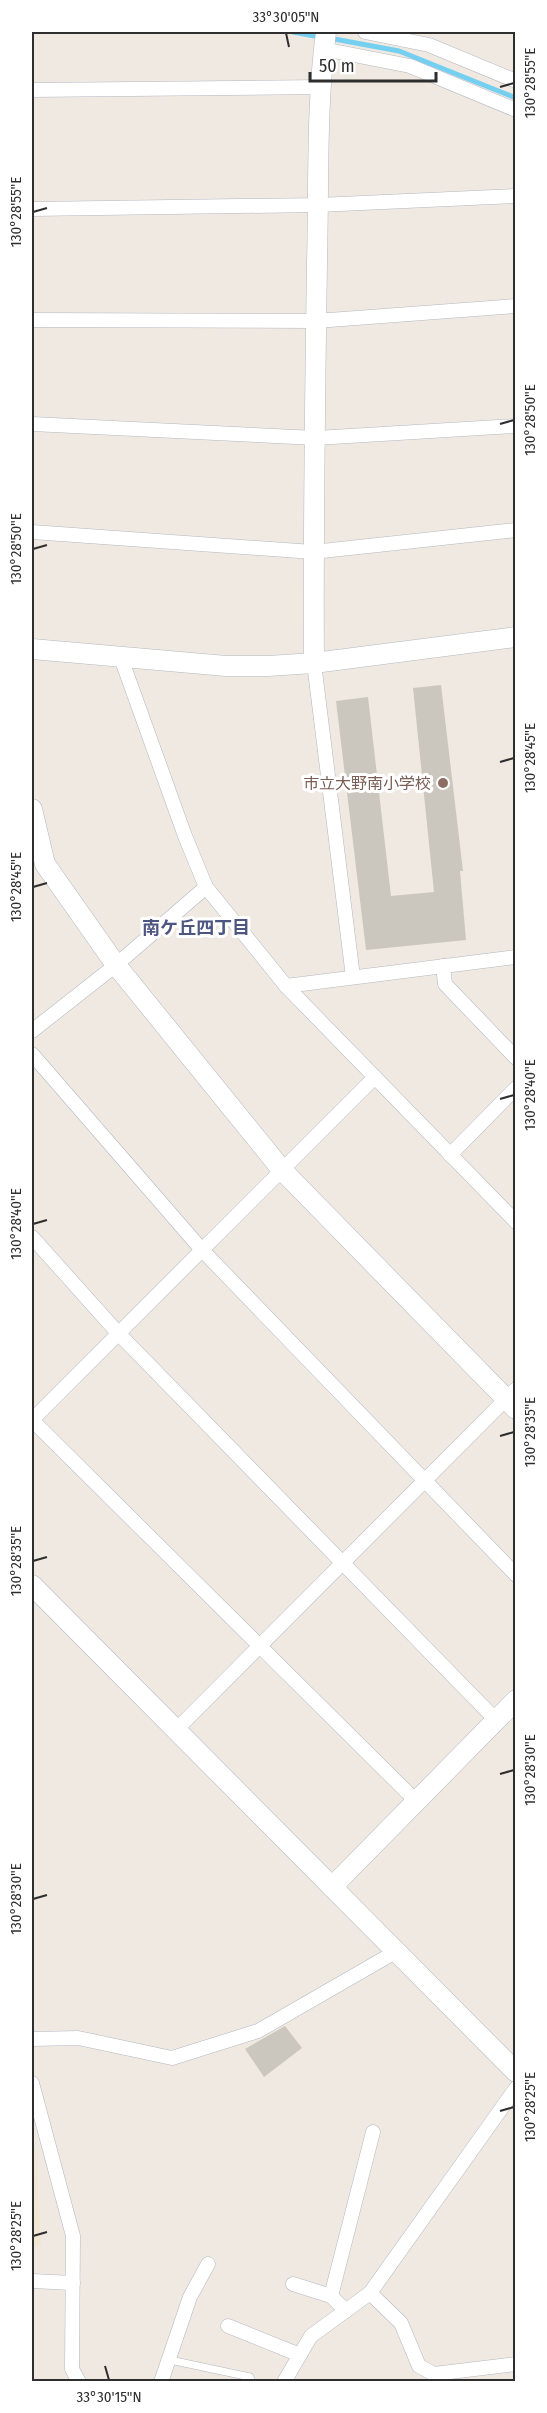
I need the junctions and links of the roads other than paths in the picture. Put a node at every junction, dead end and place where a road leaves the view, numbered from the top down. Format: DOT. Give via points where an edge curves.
graph roads {
  1 [pos="365,32"];
  2 [pos="430,38"];
  3 [pos="325,40"];
  4 [pos="516,81"];
  5 [pos="321,87"];
  6 [pos="32,90"];
  7 [pos="516,110"];
  8 [pos="516,196"];
  9 [pos="318,205"];
  10 [pos="32,209"];
  11 [pos="516,306"];
  12 [pos="32,320"];
  13 [pos="316,321"];
  14 [pos="32,424"];
  15 [pos="516,426"];
  16 [pos="316,438"];
  17 [pos="516,530"];
  18 [pos="32,532"];
  19 [pos="314,552"];
  20 [pos="516,637"];
  21 [pos="32,649"];
  22 [pos="121,658"];
  23 [pos="314,663"];
  24 [pos="32,808"];
  25 [pos="38,866"];
  26 [pos="206,887"];
  27 [pos="516,957"];
  28 [pos="116,965"];
  29 [pos="443,966"];
  30 [pos="353,977"];
  31 [pos="286,986"];
  32 [pos="32,1031"];
  33 [pos="32,1054"];
  34 [pos="516,1058"];
  35 [pos="375,1077"];
  36 [pos="516,1088"];
  37 [pos="450,1155"];
  38 [pos="282,1170"];
  39 [pos="516,1222"];
  40 [pos="32,1237"];
  41 [pos="202,1250"];
  42 [pos="118,1334"];
  43 [pos="512,1399"];
  44 [pos="32,1420"];
  45 [pos="425,1480"];
  46 [pos="343,1562"];
  47 [pos="516,1575"];
  48 [pos="32,1585"];
  49 [pos="259,1646"];
  50 [pos="516,1700"];
  51 [pos="496,1720"];
  52 [pos="176,1730"];
  53 [pos="416,1801"];
  54 [pos="332,1887"];
  55 [pos="397,1951"];
  56 [pos="32,2039"];
  57 [pos="516,2072"];
  58 [pos="32,2083"];
  59 [pos="516,2088"];
  60 [pos="373,2132"];
  61 [pos="208,2264"];
  62 [pos="32,2281"];
  63 [pos="73,2283"];
  64 [pos="293,2284"];
  65 [pos="370,2293"];
  66 [pos="331,2296"];
  67 [pos="346,2311"];
  68 [pos="228,2326"];
  69 [pos="300,2355"];
  70 [pos="170,2360"];
  71 [pos="516,2364"];
  72 [pos="79,2382"];
  73 [pos="161,2382"];
  74 [pos="252,2382"];
  75 [pos="284,2382"];
  1 -- 2 [label="street"];
  2 -- 4 [label="street"];
  3 -- 5 [label="street"];
  3 -- 7 [label="street" via="410,66"];
  5 -- 6 [label="street"];
  5 -- 9 [label="street"];
  8 -- 9 [label="street"];
  9 -- 10 [label="street"];
  9 -- 13 [label="street"];
  11 -- 13 [label="street"];
  12 -- 13 [label="street"];
  13 -- 16 [label="street"];
  14 -- 16 [label="street"];
  15 -- 16 [label="street"];
  16 -- 19 [label="street"];
  17 -- 19 [label="street"];
  18 -- 19 [label="street"];
  19 -- 23 [label="street"];
  20 -- 23 [label="street"];
  21 -- 22 [label="street"];
  22 -- 23 [label="street" via="226,666"];
  22 -- 26 [label="street"];
  23 -- 30 [label="street"];
  24 -- 25 [label="street"];
  25 -- 28 [label="street"];
  26 -- 28 [label="street"];
  26 -- 31 [label="street"];
  27 -- 29 [label="street"];
  28 -- 32 [label="street"];
  28 -- 38 [label="street"];
  29 -- 30 [label="street"];
  29 -- 34 [label="street" via="445,984"];
  30 -- 31 [label="street"];
  31 -- 35 [label="street"];
  33 -- 41 [label="street"];
  35 -- 37 [label="street"];
  35 -- 38 [label="street"];
  36 -- 37 [label="street"];
  37 -- 39 [label="street"];
  38 -- 41 [label="street"];
  38 -- 43 [label="street"];
  40 -- 42 [label="street"];
  41 -- 42 [label="street"];
  41 -- 45 [label="street"];
  42 -- 44 [label="street"];
  42 -- 46 [label="street"];
  43 -- 45 [label="street"];
  44 -- 49 [label="street"];
  45 -- 46 [label="street"];
  45 -- 47 [label="street"];
  46 -- 49 [label="street"];
  46 -- 51 [label="street"];
  48 -- 52 [label="street"];
  49 -- 52 [label="street"];
  49 -- 53 [label="street"];
  50 -- 51 [label="street"];
  51 -- 53 [label="street"];
  52 -- 54 [label="street"];
  53 -- 54 [label="street"];
  54 -- 55 [label="street"];
  55 -- 56 [label="street" via="258,2031 172,2058 78,2038"];
  55 -- 57 [label="street"];
  58 -- 63 [label="street" via="73,2236"];
  59 -- 65 [label="street"];
  60 -- 66 [label="street"];
  61 -- 70 [label="street" via="190,2297"];
  62 -- 63 [label="street"];
  63 -- 72 [label="street" via="72,2369"];
  64 -- 66 [label="street"];
  65 -- 67 [label="street"];
  65 -- 71 [label="street" via="401,2323 419,2366 435,2374"];
  66 -- 67 [label="street"];
  67 -- 69 [label="street" via="311,2336"];
  68 -- 69 [label="street"];
  69 -- 75 [label="street"];
  70 -- 73 [label="street"];
  70 -- 74 [label="lane" via="250,2377"];
}
